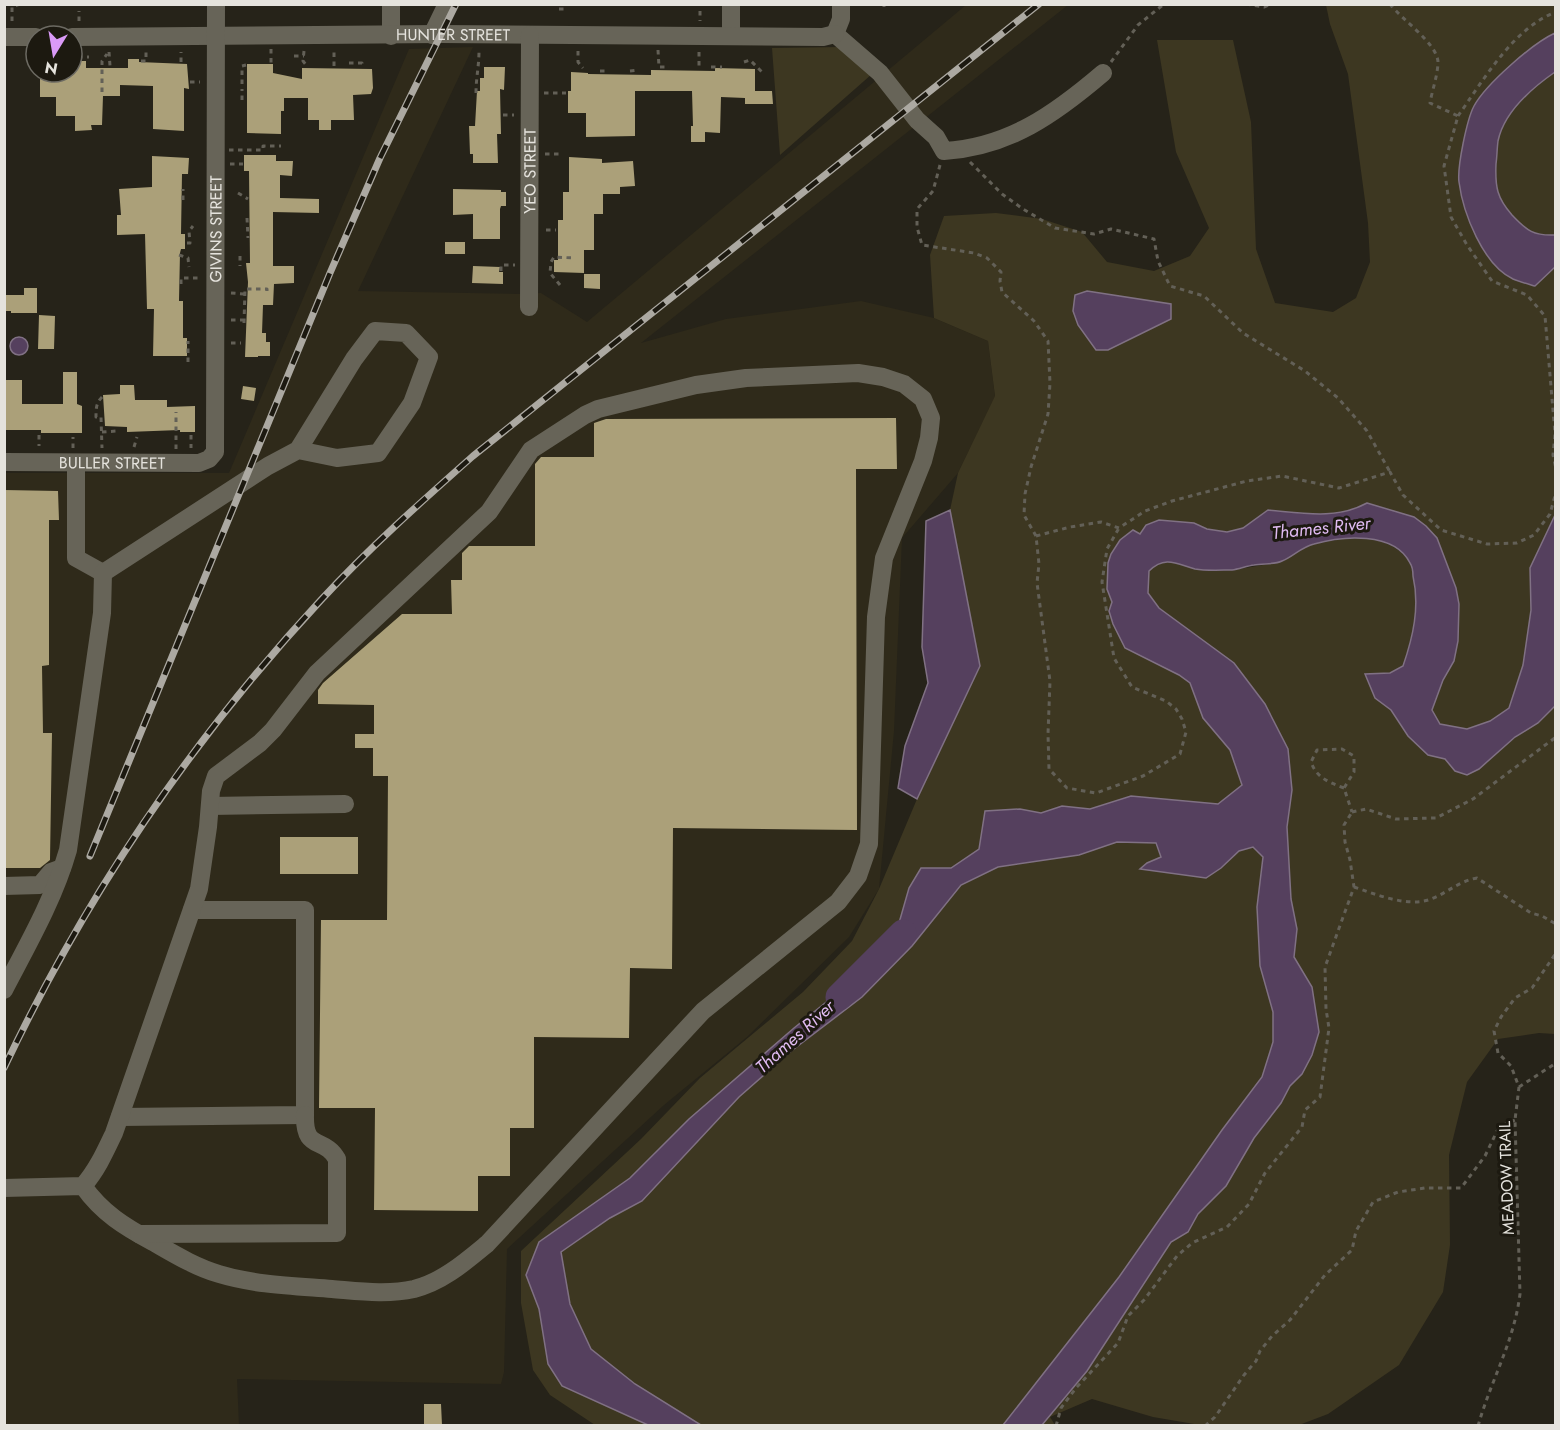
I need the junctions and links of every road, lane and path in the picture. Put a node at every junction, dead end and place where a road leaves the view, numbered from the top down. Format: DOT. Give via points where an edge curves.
graph roads {
  1 [pos="20,4"];
  2 [pos="216,4"];
  3 [pos="391,4"];
  4 [pos="447,4"];
  5 [pos="564,4"];
  6 [pos="731,4"];
  7 [pos="842,4"];
  8 [pos="1164,4"];
  9 [pos="1246,4"];
  10 [pos="1271,4"];
  11 [pos="1390,4"];
  12 [pos="559,9"];
  13 [pos="79,11"];
  14 [pos="1556,12"];
  15 [pos="76,24"];
  16 [pos="8,31"];
  17 [pos="84,31"];
  18 [pos="24,34"];
  19 [pos="432,34"];
  20 [pos="835,34"];
  21 [pos="530,35"];
  22 [pos="216,36"];
  23 [pos="391,36"];
  24 [pos="731,36"];
  25 [pos="109,46"];
  26 [pos="146,46"];
  27 [pos="182,46"];
  28 [pos="271,46"];
  29 [pos="304,46"];
  30 [pos="334,46"];
  31 [pos="479,46"];
  32 [pos="578,46"];
  33 [pos="658,47"];
  34 [pos="699,47"];
  35 [pos="109,53"];
  36 [pos="744,54"];
  37 [pos="294,56"];
  38 [pos="304,56"];
  39 [pos="84,57"];
  40 [pos="88,57"];
  41 [pos="141,61"];
  42 [pos="181,62"];
  43 [pos="272,63"];
  44 [pos="349,63"];
  45 [pos="246,65"];
  46 [pos="110,66"];
  47 [pos="307,66"];
  48 [pos="334,66"];
  49 [pos="669,67"];
  50 [pos="711,67"];
  51 [pos="362,68"];
  52 [pos="583,68"];
  53 [pos="722,68"];
  54 [pos="699,69"];
  55 [pos="630,70"];
  56 [pos="638,70"];
  57 [pos="600,71"];
  58 [pos="608,71"];
  59 [pos="1103,73"];
  60 [pos="764,74"];
  61 [pos="242,84"];
  62 [pos="242,89"];
  63 [pos="102,92"];
  64 [pos="476,93"];
  65 [pos="539,93"];
  66 [pos="566,93"];
  67 [pos="242,100"];
  68 [pos="503,115"];
  69 [pos="519,115"];
  70 [pos="1458,116"];
  71 [pos="281,146"];
  72 [pos="226,150"];
  73 [pos="967,150"];
  74 [pos="944,151"];
  75 [pos="539,154"];
  76 [pos="561,154"];
  77 [pos="227,164"];
  78 [pos="243,164"];
  79 [pos="183,189"];
  80 [pos="238,193"];
  81 [pos="248,199"];
  82 [pos="183,200"];
  83 [pos="247,219"];
  84 [pos="192,226"];
  85 [pos="540,230"];
  86 [pos="556,230"];
  87 [pos="248,238"];
  88 [pos="187,243"];
  89 [pos="179,255"];
  90 [pos="240,256"];
  91 [pos="574,258"];
  92 [pos="519,265"];
  93 [pos="240,266"];
  94 [pos="189,267"];
  95 [pos="501,271"];
  96 [pos="207,278"];
  97 [pos="181,284"];
  98 [pos="560,285"];
  99 [pos="267,291"];
  100 [pos="226,293"];
  101 [pos="244,294"];
  102 [pos="529,307"];
  103 [pos="226,320"];
  104 [pos="188,341"];
  105 [pos="226,343"];
  106 [pos="242,343"];
  107 [pos="188,362"];
  108 [pos="102,397"];
  109 [pos="177,412"];
  110 [pos="117,431"];
  111 [pos="102,432"];
  112 [pos="39,435"];
  113 [pos="191,435"];
  114 [pos="298,450"];
  115 [pos="39,452"];
  116 [pos="102,452"];
  117 [pos="176,452"];
  118 [pos="191,452"];
  119 [pos="215,452"];
  120 [pos="4,462"];
  121 [pos="76,463"];
  122 [pos="1556,469"];
  123 [pos="1390,472"];
  124 [pos="1556,492"];
  125 [pos="1119,528"];
  126 [pos="1036,536"];
  127 [pos="103,573"];
  128 [pos="1556,737"];
  129 [pos="1344,788"];
  130 [pos="345,804"];
  131 [pos="210,806"];
  132 [pos="1352,812"];
  133 [pos="63,868"];
  134 [pos="4,886"];
  135 [pos="1354,887"];
  136 [pos="192,910"];
  137 [pos="1556,924"];
  138 [pos="1556,953"];
  139 [pos="4,990"];
  140 [pos="1556,1063"];
  141 [pos="1519,1087"];
  142 [pos="305,1115"];
  143 [pos="120,1117"];
  144 [pos="1515,1120"];
  145 [pos="83,1186"];
  146 [pos="4,1188"];
  147 [pos="137,1233"];
  148 [pos="1056,1425"];
  149 [pos="1205,1425"];
  150 [pos="1478,1425"];
  1 -- 16 [label="path" via="12,7"];
  2 -- 22 [label="street, GIVINS STREET"];
  3 -- 23 [label="street"];
  4 -- 19 [label="street"];
  5 -- 12 [label="path" via="564,9"];
  6 -- 24 [label="street"];
  7 -- 20 [label="street" via="842,19"];
  8 -- 59 [label="path" via="1138,25"];
  9 -- 10 [label="path"];
  11 -- 70 [label="path" via="1435,52 1438,62 1430,103"];
  13 -- 15 [label="path"];
  14 -- 70 [label="path" via="1543,17 1516,40"];
  16 -- 18 [label="street"];
  17 -- 22 [label="street, HUNTER STREET"];
  19 -- 21 [label="street, HUNTER STREET"];
  19 -- 23 [label="street, HUNTER STREET"];
  20 -- 24 [label="street, HUNTER STREET"];
  20 -- 74 [label="street" via="880,74"];
  21 -- 24 [label="street, HUNTER STREET"];
  21 -- 102 [label="street, YEO STREET"];
  22 -- 23 [label="street, HUNTER STREET"];
  22 -- 119 [label="street, GIVINS STREET"];
  25 -- 35 [label="path"];
  26 -- 41 [label="path" via="146,61"];
  27 -- 42 [label="path"];
  28 -- 43 [label="path"];
  29 -- 38 [label="path"];
  30 -- 48 [label="path"];
  31 -- 64 [label="path"];
  32 -- 52 [label="path"];
  33 -- 49 [label="path" via="659,67"];
  34 -- 54 [label="path"];
  35 -- 46 [label="path"];
  35 -- 63 [label="path" via="102,58"];
  36 -- 60 [label="path" via="744,64 750,60"];
  37 -- 38 [label="path"];
  38 -- 47 [label="path"];
  39 -- 40 [label="path"];
  44 -- 51 [label="path" via="362,63"];
  45 -- 61 [label="path" via="242,66"];
  50 -- 53 [label="path"];
  55 -- 56 [label="path"];
  57 -- 58 [label="path"];
  59 -- 73 [label="street" via="1065,105 1011,136"];
  62 -- 67 [label="path"];
  65 -- 66 [label="path"];
  68 -- 69 [label="path"];
  70 -- 122 [label="path" via="1444,166 1451,217 1492,281 1527,295 1545,316"];
  71 -- 72 [label="path"];
  73 -- 74 [label="street"];
  73 -- 123 [label="path" via="969,161 1002,194 1055,228 1094,234 1111,229 1154,238 1158,261 1170,286 1204,296 1243,333 1305,370 1338,398 1367,431"];
  74 -- 126 [label="path" via="933,191 917,209 922,245 987,258 1001,272 1002,292 1034,321 1048,341 1048,414 1025,494 1024,515"];
  75 -- 76 [label="path"];
  77 -- 78 [label="path"];
  79 -- 82 [label="path"];
  80 -- 81 [label="path"];
  83 -- 87 [label="path"];
  84 -- 88 [label="path"];
  85 -- 86 [label="path"];
  89 -- 94 [label="path" via="188,258"];
  90 -- 93 [label="path"];
  91 -- 98 [label="path" via="554,257 550,262 550,273"];
  92 -- 95 [label="path" via="501,265"];
  96 -- 97 [label="path" via="181,278"];
  99 -- 101 [label="path" via="245,289"];
  100 -- 101 [label="path"];
  101 -- 103 [label="path" via="244,322"];
  104 -- 107 [label="path"];
  105 -- 106 [label="path"];
  108 -- 111 [label="path" via="96,410"];
  109 -- 117 [label="path"];
  110 -- 111 [label="path"];
  111 -- 116 [label="path"];
  112 -- 115 [label="path"];
  113 -- 118 [label="path"];
  114 -- 114 [label="street" via="375,331 406,333 429,357 412,403 378,453 337,458"];
  114 -- 127 [label="street"];
  119 -- 121 [label="street, BULLER STREET" via="200,464"];
  120 -- 121 [label="street, BULLER STREET"];
  121 -- 127 [label="street" via="76,558"];
  123 -- 124 [label="path" via="1403,495 1442,530 1487,544 1517,543 1534,535 1550,514"];
  123 -- 125 [label="path" via="1338,488 1282,476 1247,481 1145,511"];
  125 -- 126 [label="path" via="1101,522"];
  125 -- 126 [label="path" via="1107,549 1102,582 1114,658 1132,687 1176,709 1186,732 1180,754 1143,776 1095,793 1067,788 1049,769 1050,681 1037,583"];
  127 -- 133 [label="street" via="102,613"];
  128 -- 132 [label="path" via="1473,799 1436,818 1396,819 1366,809"];
  129 -- 129 [label="path" via="1354,772 1354,756 1342,749 1317,750 1311,762 1315,773"];
  129 -- 132 [label="path"];
  130 -- 131 [label="street"];
  131 -- 136 [label="street" via="201,880"];
  131 -- 147 [label="street" via="216,776 260,743 317,673 489,513 531,450 585,415 608,405 746,378 858,373 904,384 923,399 931,418 929,438 884,558 878,599 869,844 858,876 838,902 703,1011 487,1244 437,1281 413,1289 383,1291 242,1280 197,1266"];
  132 -- 135 [label="path" via="1344,825"];
  133 -- 134 [label="street" via="51,872 40,885"];
  133 -- 139 [label="street"];
  135 -- 137 [label="path" via="1392,901 1429,900 1465,880 1477,878 1522,908"];
  135 -- 148 [label="path" via="1325,967 1329,1028 1320,1097 1305,1110 1302,1127 1265,1173 1249,1203 1227,1227 1192,1243 1177,1256 1128,1316 1118,1343 1066,1401"];
  136 -- 142 [label="street" via="305,910"];
  136 -- 143 [label="street"];
  138 -- 141 [label="path" via="1532,988 1515,998 1494,1031 1498,1053 1511,1066"];
  140 -- 141 [label="path"];
  141 -- 144 [label="path, MEADOW TRAIL"];
  142 -- 143 [label="street"];
  142 -- 147 [label="street" via="306,1134 337,1159 337,1233"];
  143 -- 145 [label="street" via="101,1160"];
  144 -- 149 [label="path" via="1499,1127 1485,1156 1461,1188 1398,1192 1373,1202 1356,1231 1352,1250 1324,1275 1290,1320 1272,1336 1215,1417"];
  144 -- 150 [label="path, MEADOW TRAIL" via="1518,1305 1511,1338"];
  145 -- 146 [label="street"];
  145 -- 147 [label="street" via="103,1211"];
}
